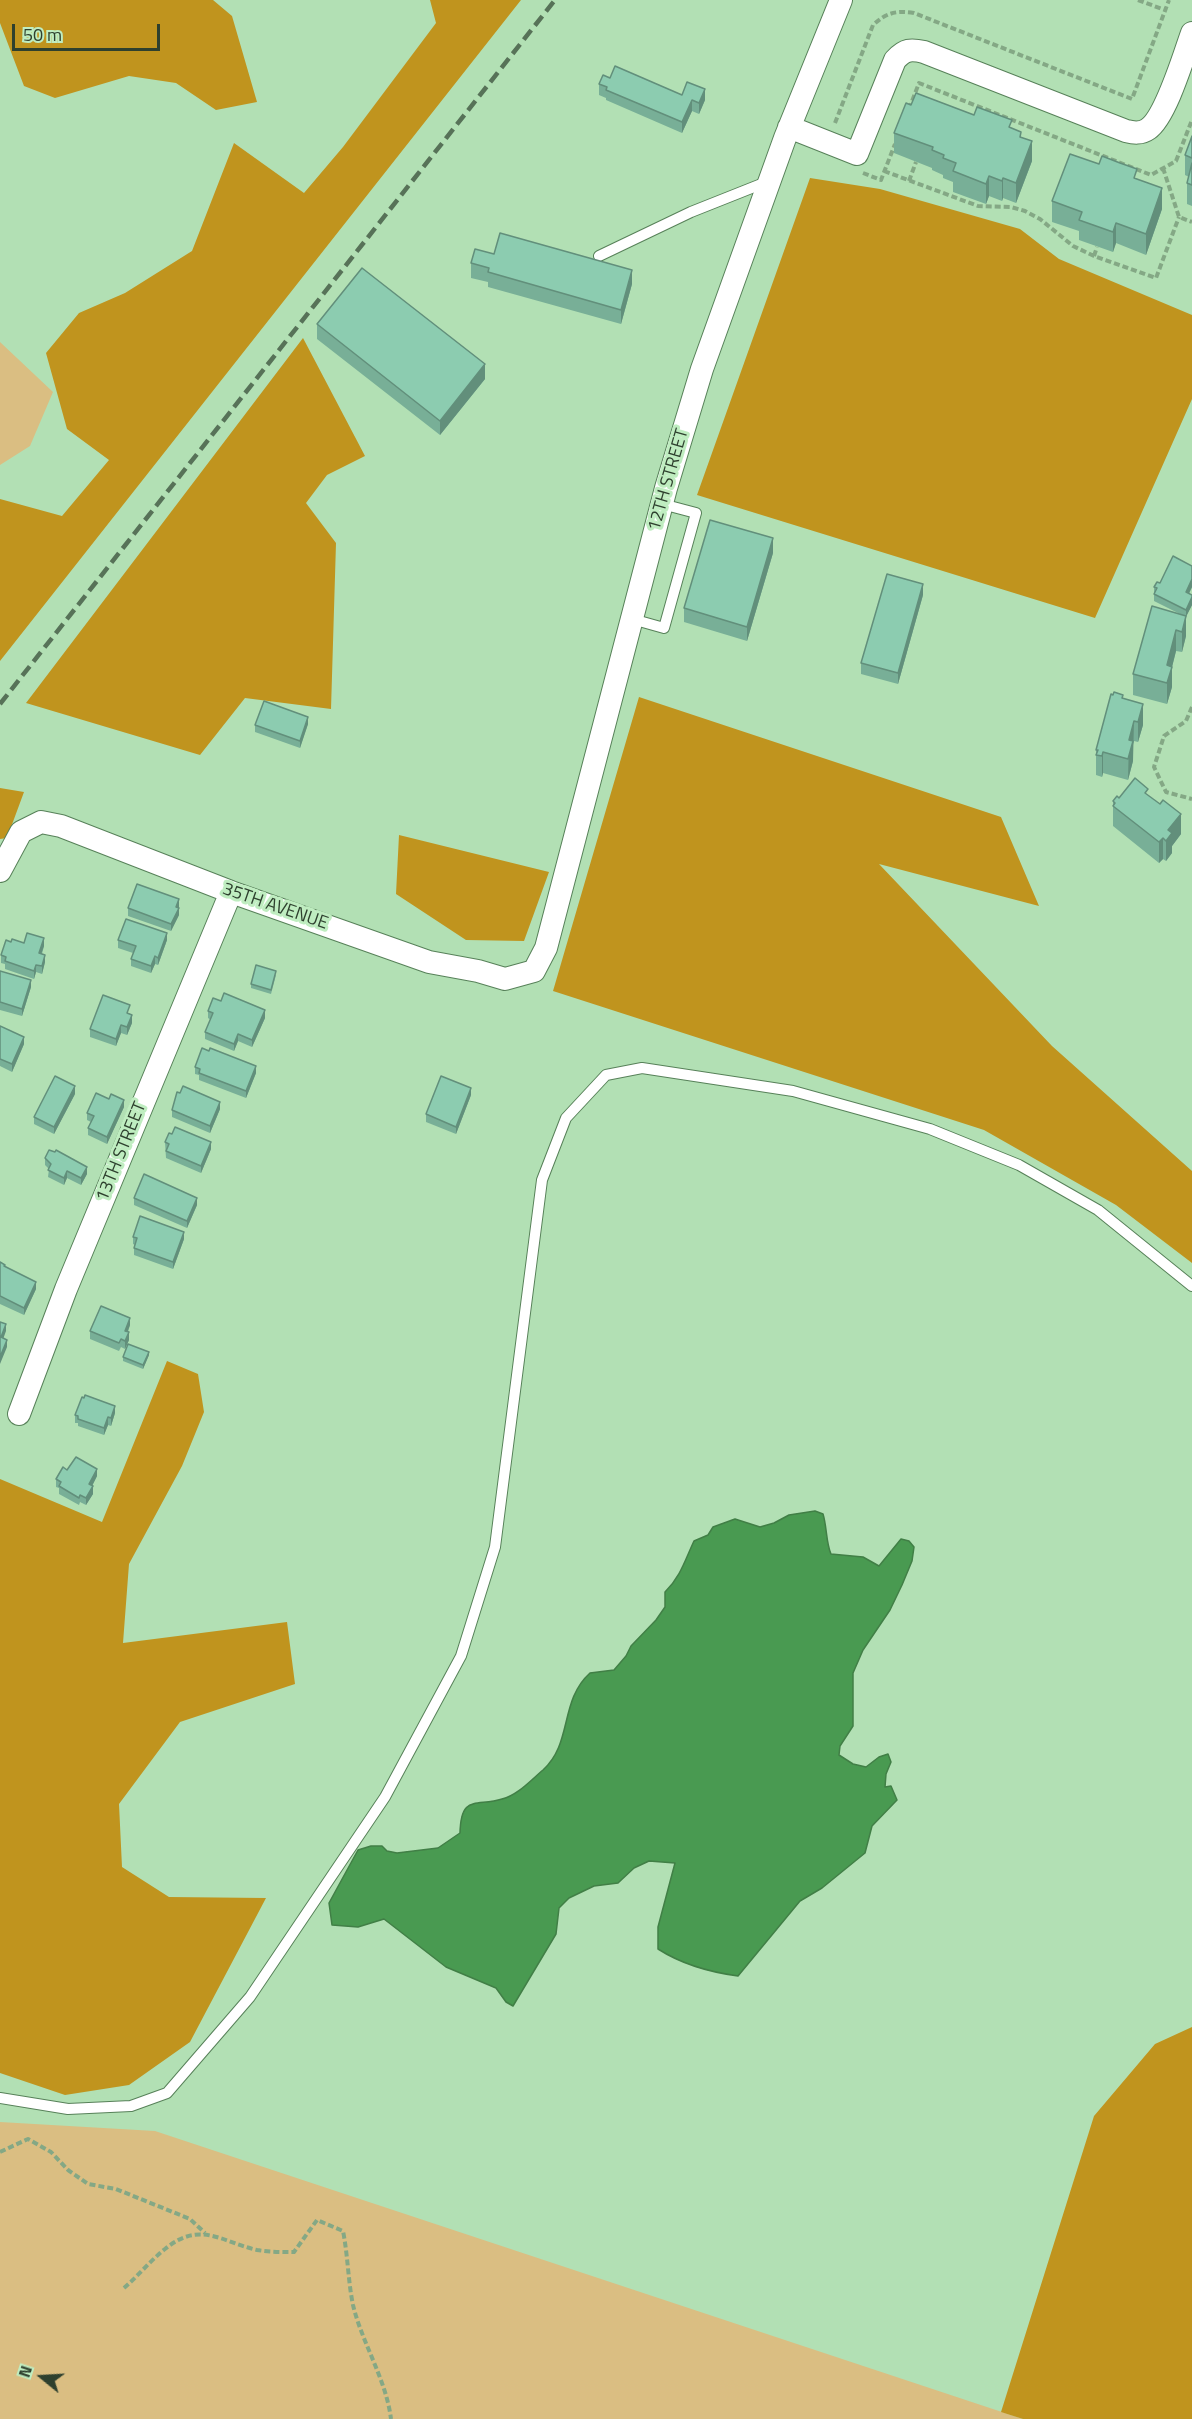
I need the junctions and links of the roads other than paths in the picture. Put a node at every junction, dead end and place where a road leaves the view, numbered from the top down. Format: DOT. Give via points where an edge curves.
graph roads {
  1 [pos="841,0"];
  2 [pos="1192,33"];
  3 [pos="789,127"];
  4 [pos="769,180"];
  5 [pos="599,256"];
  6 [pos="662,504"];
  7 [pos="632,620"];
  8 [pos="0,871"];
  9 [pos="231,892"];
  10 [pos="534,971"];
  11 [pos="1192,1286"];
  12 [pos="19,1414"];
  13 [pos="0,2098"];
  1 -- 3 [label="street, 12TH STREET"];
  2 -- 3 [label="street" via="1161,116 1138,133 911,49 895,60 857,154"];
  3 -- 4 [label="street, 12TH STREET"];
  4 -- 5 [label="lane"];
  4 -- 6 [label="street, 12TH STREET" via="702,369"];
  6 -- 7 [label="street, 12TH STREET"];
  6 -- 7 [label="lane" via="696,513 664,628"];
  7 -- 10 [label="street, 12TH STREET" via="546,948"];
  8 -- 9 [label="street, 35TH AVENUE" via="21,831 41,822 61,826"];
  9 -- 10 [label="street, 35TH AVENUE" via="429,962 505,979"];
  9 -- 12 [label="street, 13TH STREET" via="75,1267"];
  11 -- 13 [label="lane" via="1098,1210 1019,1165 930,1129 793,1091 642,1068 606,1075 566,1118 542,1180 495,1548 461,1656 385,1797 250,1996 167,2093 131,2106 68,2109"];
}
